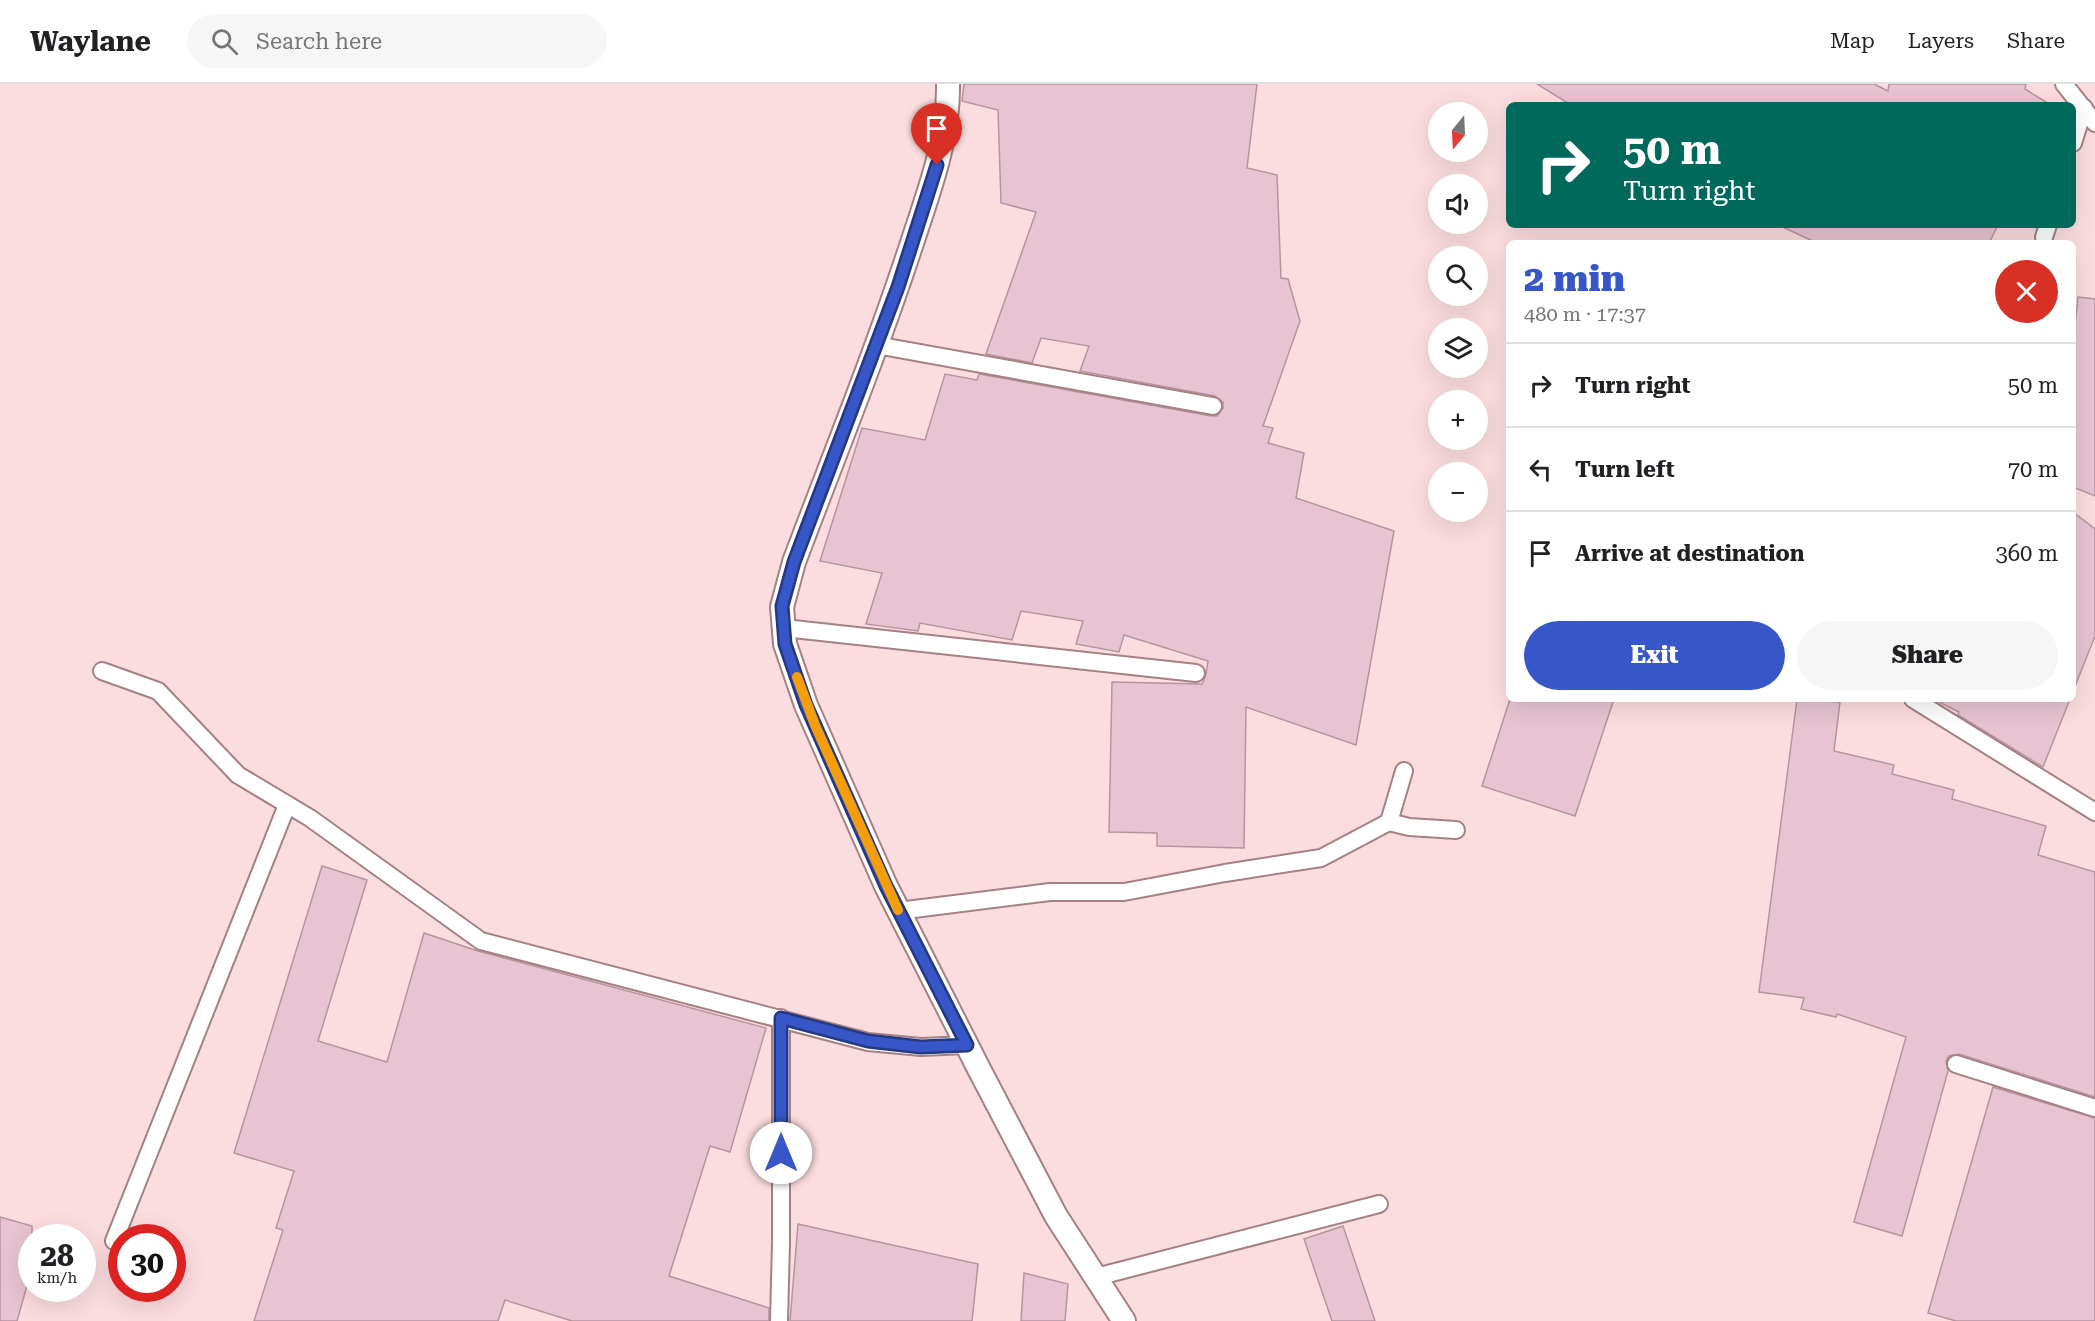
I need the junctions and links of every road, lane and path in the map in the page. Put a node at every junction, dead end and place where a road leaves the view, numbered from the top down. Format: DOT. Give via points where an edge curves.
graph roads {
  1 [pos="948,84"];
  2 [pos="2064,84"];
  3 [pos="2084,108"];
  4 [pos="2095,123"];
  5 [pos="2076,133"];
  6 [pos="876,345"];
  7 [pos="1213,406"];
  8 [pos="784,628"];
  9 [pos="102,670"];
  10 [pos="1196,673"];
  11 [pos="1918,702"];
  12 [pos="1404,771"];
  13 [pos="287,805"];
  14 [pos="2095,812"];
  15 [pos="1389,822"];
  16 [pos="1456,830"];
  17 [pos="898,910"];
  18 [pos="781,1018"];
  19 [pos="967,1045"];
  20 [pos="1956,1064"];
  21 [pos="2095,1108"];
  22 [pos="1379,1204"];
  23 [pos="120,1224"];
  24 [pos="1096,1277"];
  25 [pos="779,1321"];
  26 [pos="1124,1321"];
  1 -- 6 [label="street" via="949,110 937,165"];
  2 -- 3 [label="street"];
  3 -- 4 [label="street"];
  3 -- 5 [label="street"];
  6 -- 7 [label="street"];
  6 -- 8 [label="street" via="794,562 782,606"];
  8 -- 10 [label="street"];
  8 -- 17 [label="street" via="785,644 806,705"];
  9 -- 13 [label="street" via="158,691 238,775"];
  11 -- 14 [label="street"];
  12 -- 15 [label="street"];
  13 -- 18 [label="street" via="481,941"];
  13 -- 23 [label="street"];
  15 -- 16 [label="street"];
  15 -- 17 [label="street" via="1321,858 1124,892 1050,892"];
  17 -- 19 [label="street"];
  18 -- 19 [label="street" via="868,1041 921,1047"];
  18 -- 25 [label="street"];
  19 -- 24 [label="street" via="1056,1216"];
  20 -- 21 [label="street"];
  22 -- 24 [label="street"];
  24 -- 26 [label="street"];
}
